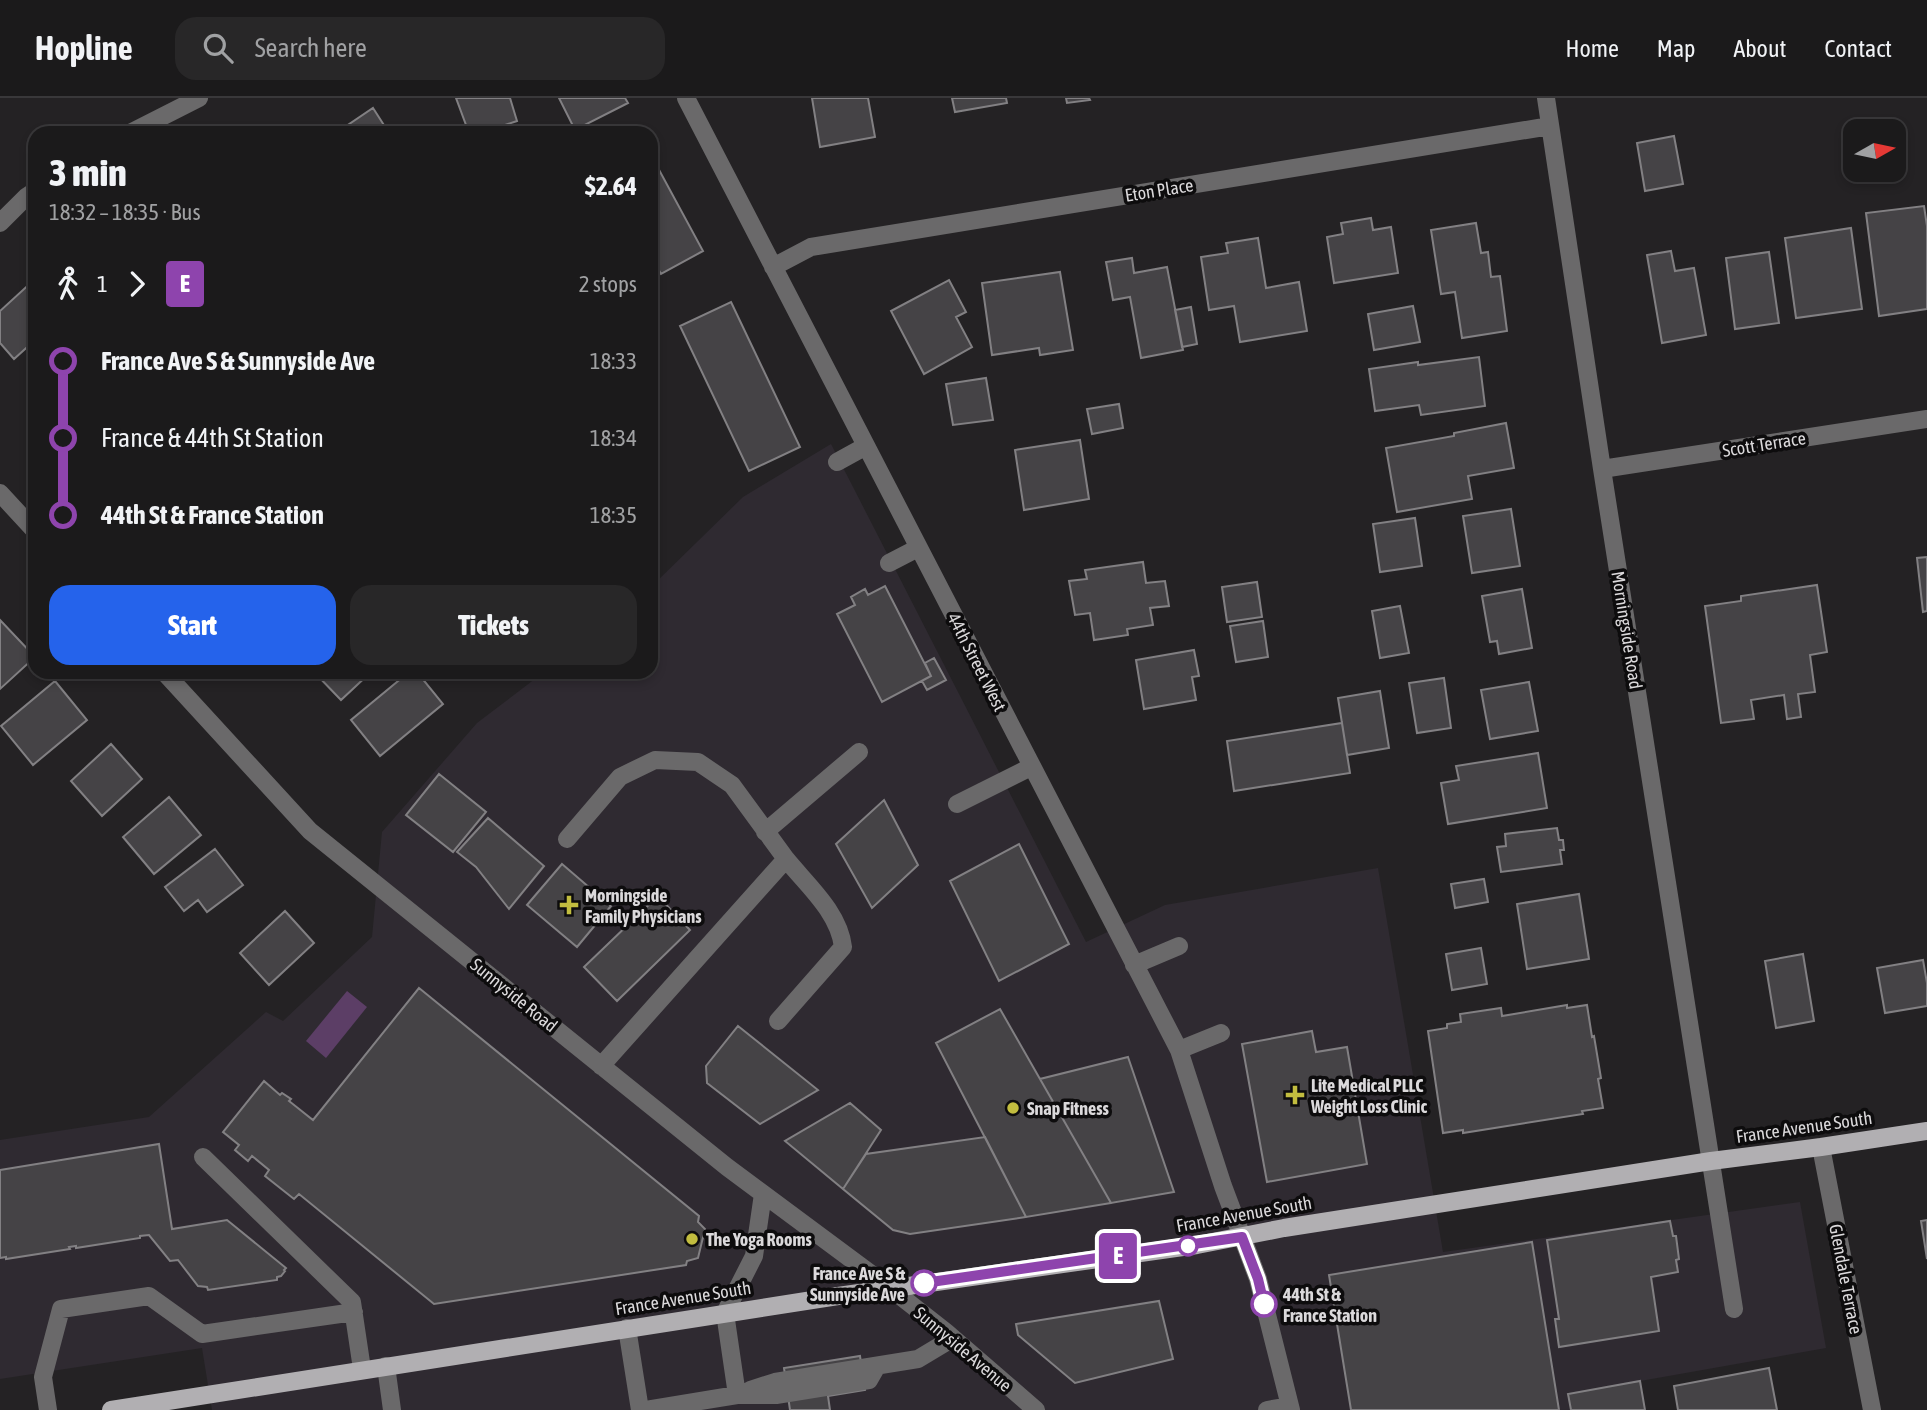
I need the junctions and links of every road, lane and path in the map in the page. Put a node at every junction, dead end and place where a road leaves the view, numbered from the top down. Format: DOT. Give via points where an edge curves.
graph roads {
  1 [pos="199,98"];
  2 [pos="685,98"];
  3 [pos="1546,98"];
  4 [pos="1550,125"];
  5 [pos="144,126"];
  6 [pos="28,196"];
  7 [pos="0,223"];
  8 [pos="773,267"];
  9 [pos="1927,419"];
  10 [pos="866,446"];
  11 [pos="837,462"];
  12 [pos="1602,469"];
  13 [pos="0,493"];
  14 [pos="28,523"];
  15 [pos="918,548"];
  16 [pos="889,563"];
  17 [pos="170,679"];
  18 [pos="859,752"];
  19 [pos="1031,767"];
  20 [pos="957,804"];
  21 [pos="765,832"];
  22 [pos="567,839"];
  23 [pos="786,859"];
  24 [pos="1179,946"];
  25 [pos="1134,965"];
  26 [pos="778,1021"];
  27 [pos="1221,1033"];
  28 [pos="1179,1050"];
  29 [pos="601,1066"];
  30 [pos="1927,1130"];
  31 [pos="1821,1147"];
  32 [pos="203,1157"];
  33 [pos="1711,1161"];
  34 [pos="764,1195"];
  35 [pos="1242,1237"];
  36 [pos="890,1288"];
  37 [pos="1734,1309"];
  38 [pos="354,1312"];
  39 [pos="725,1313"];
  40 [pos="627,1328"];
  41 [pos="953,1338"];
  42 [pos="386,1366"];
  43 [pos="362,1369"];
  44 [pos="737,1395"];
  45 [pos="1291,1408"];
  46 [pos="48,1410"];
  47 [pos="111,1410"];
  48 [pos="392,1410"];
  49 [pos="643,1410"];
  50 [pos="1036,1410"];
  51 [pos="1267,1410"];
  52 [pos="1872,1410"];
  1 -- 5 [label="street"];
  2 -- 8 [label="street, 44th Street West"];
  3 -- 4 [label="street, Morningside Road"];
  4 -- 8 [label="street, Eton Place" via="811,247"];
  4 -- 12 [label="street, Morningside Road"];
  6 -- 7 [label="street"];
  8 -- 10 [label="street, 44th Street West"];
  9 -- 12 [label="street, Scott Terrace"];
  10 -- 11 [label="street"];
  10 -- 15 [label="street, 44th Street West"];
  12 -- 33 [label="street, Morningside Road"];
  13 -- 14 [label="street"];
  15 -- 16 [label="street"];
  15 -- 19 [label="street, 44th Street West"];
  17 -- 29 [label="street, Sunnyside Road" via="310,831"];
  18 -- 21 [label="street"];
  19 -- 20 [label="street"];
  19 -- 25 [label="street, 44th Street West"];
  21 -- 22 [label="street" via="732,785 698,762 655,760 620,777"];
  21 -- 23 [label="street"];
  23 -- 26 [label="street" via="832,915 842,947"];
  23 -- 29 [label="street"];
  24 -- 25 [label="street"];
  25 -- 28 [label="street, 44th Street West"];
  27 -- 28 [label="street"];
  28 -- 35 [label="street, 44th Street West"];
  29 -- 34 [label="street, Sunnyside Road"];
  30 -- 31 [label="main road, France Avenue South"];
  31 -- 33 [label="main road, France Avenue South"];
  31 -- 52 [label="street, Glendale Terrace"];
  32 -- 38 [label="street" via="352,1302"];
  33 -- 35 [label="main road, France Avenue South"];
  33 -- 37 [label="street, Morningside Road"];
  34 -- 36 [label="street, Sunnyside Road"];
  34 -- 39 [label="street" via="754,1256"];
  35 -- 36 [label="main road, France Avenue South"];
  35 -- 45 [label="street, 44th Street West" via="1258,1279"];
  36 -- 39 [label="main road, France Avenue South"];
  36 -- 41 [label="street, Sunnyside Avenue"];
  38 -- 43 [label="street"];
  38 -- 46 [label="street" via="202,1334 149,1296 61,1309 43,1377"];
  39 -- 40 [label="main road, France Avenue South"];
  39 -- 44 [label="street"];
  40 -- 42 [label="main road, France Avenue South"];
  40 -- 49 [label="street"];
  41 -- 44 [label="street" via="918,1359 775,1382"];
  41 -- 50 [label="street, Sunnyside Avenue"];
  42 -- 43 [label="main road, France Avenue South"];
  42 -- 48 [label="street"];
  43 -- 47 [label="main road, France Avenue South"];
  44 -- 49 [label="street"];
  45 -- 51 [label="street"];
}
